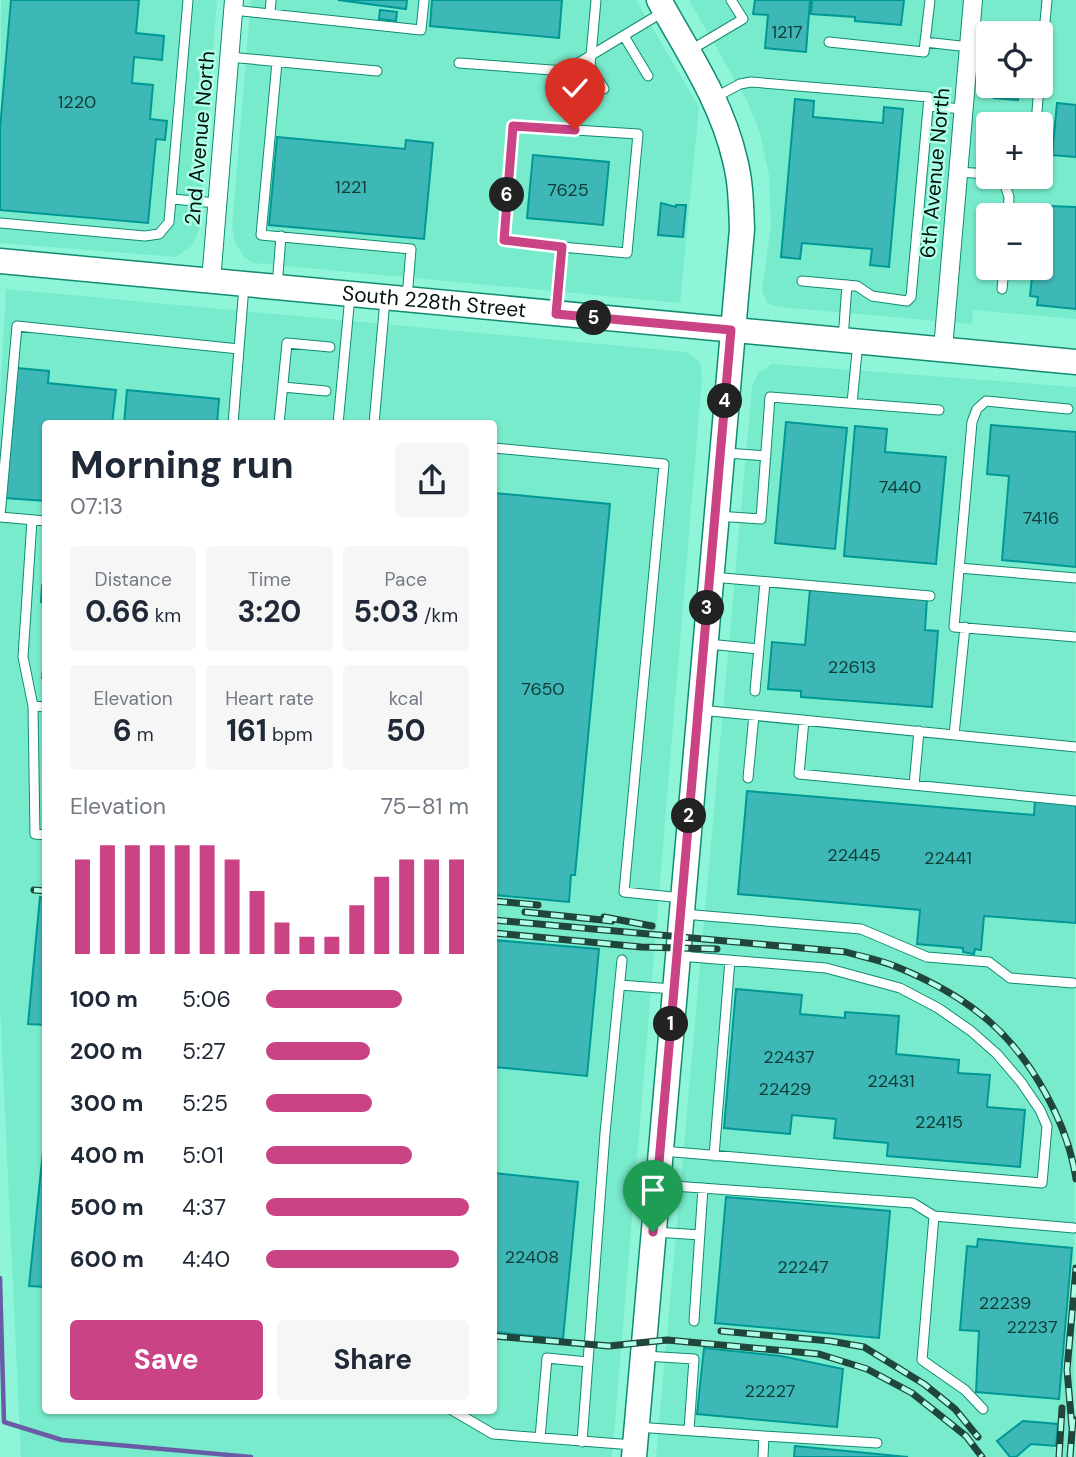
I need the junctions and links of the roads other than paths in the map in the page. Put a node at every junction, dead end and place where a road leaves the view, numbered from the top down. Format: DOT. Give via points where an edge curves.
graph roads {
  1 [pos="188,0"];
  2 [pos="271,0"];
  3 [pos="424,0"];
  4 [pos="596,0"];
  5 [pos="731,0"];
  6 [pos="930,0"];
  7 [pos="973,0"];
  8 [pos="1047,0"];
  9 [pos="234,5"];
  10 [pos="662,6"];
  11 [pos="270,13"];
  12 [pos="1045,21"];
  13 [pos="624,36"];
  14 [pos="829,42"];
  15 [pos="925,42"];
  16 [pos="969,47"];
  17 [pos="688,52"];
  18 [pos="591,56"];
  19 [pos="229,58"];
  20 [pos="276,62"];
  21 [pos="459,63"];
  22 [pos="377,71"];
  23 [pos="648,76"];
  24 [pos="604,89"];
  25 [pos="713,99"];
  26 [pos="929,106"];
  27 [pos="964,109"];
  28 [pos="958,172"];
  29 [pos="976,173"];
  30 [pos="172,199"];
  31 [pos="217,203"];
  32 [pos="0,223"];
  33 [pos="281,236"];
  34 [pos="562,247"];
  35 [pos="0,261"];
  36 [pos="1003,280"];
  37 [pos="211,281"];
  38 [pos="802,281"];
  39 [pos="244,284"];
  40 [pos="847,285"];
  41 [pos="277,287"];
  42 [pos="1002,289"];
  43 [pos="350,294"];
  44 [pos="396,299"];
  45 [pos="556,314"];
  46 [pos="731,330"];
  47 [pos="850,341"];
  48 [pos="330,347"];
  49 [pos="239,349"];
  50 [pos="943,349"];
  51 [pos="1076,362"];
  52 [pos="283,387"];
  53 [pos="326,391"];
  54 [pos="852,403"];
  55 [pos="1068,409"];
  56 [pos="939,410"];
  57 [pos="233,420"];
  58 [pos="279,420"];
  59 [pos="338,420"];
  60 [pos="375,420"];
  61 [pos="497,448"];
  62 [pos="721,452"];
  63 [pos="766,456"];
  64 [pos="715,516"];
  65 [pos="0,517"];
  66 [pos="33,520"];
  67 [pos="42,521"];
  68 [pos="959,568"];
  69 [pos="710,577"];
  70 [pos="1076,578"];
  71 [pos="765,582"];
  72 [pos="930,596"];
  73 [pos="965,627"];
  74 [pos="1076,637"];
  75 [pos="704,644"];
  76 [pos="759,649"];
  77 [pos="755,691"];
  78 [pos="33,706"];
  79 [pos="42,707"];
  80 [pos="699,710"];
  81 [pos="754,715"];
  82 [pos="804,720"];
  83 [pos="919,731"];
  84 [pos="954,735"];
  85 [pos="1076,747"];
  86 [pos="748,778"];
  87 [pos="914,785"];
  88 [pos="1076,801"];
  89 [pos="42,835"];
  90 [pos="682,906"];
  91 [pos="677,956"];
  92 [pos="622,960"];
  93 [pos="730,960"];
  94 [pos="1073,983"];
  95 [pos="620,985"];
  96 [pos="674,989"];
  97 [pos="660,1151"];
  98 [pos="714,1156"];
  99 [pos="657,1185"];
  100 [pos="703,1188"];
  101 [pos="934,1216"];
  102 [pos="1074,1228"];
  103 [pos="653,1232"];
  104 [pos="700,1235"];
  105 [pos="694,1321"];
  106 [pos="643,1356"];
  107 [pos="588,1362"];
  108 [pos="984,1409"];
  109 [pos="459,1414"];
  110 [pos="689,1430"];
  111 [pos="764,1436"];
  112 [pos="540,1438"];
  113 [pos="582,1442"];
  114 [pos="635,1443"];
  115 [pos="877,1443"];
  116 [pos="763,1457"];
  1 -- 30 [label="lane"];
  2 -- 11 [label="lane"];
  3 -- 11 [label="lane" via="421,30"];
  4 -- 18 [label="lane"];
  5 -- 17 [label="lane" via="743,19"];
  6 -- 15 [label="lane"];
  7 -- 16 [label="street, 6th Avenue North"];
  8 -- 12 [label="lane"];
  9 -- 11 [label="lane"];
  9 -- 19 [label="street, 2nd Avenue North"];
  10 -- 13 [label="lane"];
  10 -- 17 [label="street"];
  13 -- 18 [label="lane"];
  13 -- 23 [label="lane"];
  14 -- 15 [label="lane" via="924,52"];
  15 -- 16 [label="lane"];
  16 -- 27 [label="street, 6th Avenue North"];
  17 -- 25 [label="street"];
  18 -- 21 [label="lane" via="565,71"];
  18 -- 24 [label="lane" via="590,66"];
  19 -- 20 [label="lane"];
  19 -- 31 [label="street, 2nd Avenue North"];
  20 -- 22 [label="lane"];
  20 -- 33 [label="lane" via="261,234"];
  25 -- 26 [label="lane" via="751,82 929,97"];
  25 -- 46 [label="street" via="732,149 741,194 742,229"];
  26 -- 27 [label="lane"];
  26 -- 40 [label="lane" via="911,297 907,301 873,296"];
  27 -- 28 [label="street, 6th Avenue North"];
  28 -- 29 [label="lane"];
  28 -- 50 [label="street, 6th Avenue North"];
  30 -- 31 [label="lane"];
  30 -- 32 [label="lane" via="169,222 159,234 145,236"];
  31 -- 37 [label="street, 2nd Avenue North"];
  33 -- 41 [label="lane"];
  33 -- 44 [label="lane" via="411,249"];
  34 -- 34 [label="lane" via="627,253 638,134 513,126 504,240"];
  34 -- 45 [label="lane"];
  35 -- 37 [label="street, South 228th Street"];
  36 -- 42 [label="lane"];
  37 -- 39 [label="street, South 228th Street"];
  38 -- 40 [label="lane"];
  39 -- 41 [label="street, South 228th Street"];
  39 -- 49 [label="lane"];
  40 -- 47 [label="lane"];
  41 -- 43 [label="street, South 228th Street"];
  43 -- 44 [label="street, South 228th Street"];
  43 -- 59 [label="lane"];
  44 -- 45 [label="street, South 228th Street"];
  44 -- 60 [label="lane"];
  45 -- 46 [label="street, South 228th Street"];
  46 -- 47 [label="street, South 228th Street"];
  46 -- 62 [label="street"];
  47 -- 50 [label="street, South 228th Street"];
  47 -- 54 [label="lane"];
  48 -- 52 [label="lane" via="287,343"];
  49 -- 57 [label="lane"];
  49 -- 65 [label="lane" via="17,326"];
  50 -- 51 [label="street, South 228th Street"];
  52 -- 53 [label="lane"];
  52 -- 58 [label="lane"];
  54 -- 56 [label="lane"];
  54 -- 63 [label="lane" via="770,397"];
  55 -- 68 [label="lane" via="986,401 977,409 972,422"];
  61 -- 90 [label="lane" via="664,464 624,892"];
  62 -- 63 [label="lane"];
  62 -- 64 [label="street"];
  63 -- 64 [label="lane" via="761,519"];
  64 -- 69 [label="street"];
  65 -- 66 [label="lane"];
  66 -- 67 [label="lane"];
  66 -- 78 [label="lane" via="23,657"];
  68 -- 70 [label="lane"];
  68 -- 73 [label="lane" via="954,627"];
  69 -- 71 [label="lane"];
  69 -- 75 [label="street"];
  71 -- 72 [label="lane"];
  71 -- 76 [label="lane"];
  73 -- 74 [label="lane"];
  73 -- 84 [label="lane"];
  75 -- 76 [label="lane"];
  75 -- 80 [label="street"];
  76 -- 77 [label="lane"];
  78 -- 79 [label="lane"];
  78 -- 89 [label="lane" via="35,834"];
  80 -- 81 [label="lane"];
  80 -- 90 [label="street"];
  81 -- 82 [label="lane"];
  81 -- 86 [label="lane"];
  82 -- 83 [label="lane"];
  82 -- 87 [label="lane" via="799,774"];
  83 -- 84 [label="lane"];
  83 -- 87 [label="lane"];
  84 -- 85 [label="lane"];
  87 -- 88 [label="lane"];
  90 -- 91 [label="street"];
  90 -- 94 [label="lane" via="861,929 927,957 989,962 1010,978"];
  91 -- 93 [label="lane"];
  91 -- 96 [label="street"];
  92 -- 95 [label="lane"];
  93 -- 98 [label="lane"];
  93 -- 98 [label="lane" via="826,968 900,988 971,1031 997,1054 1047,1126 1042,1183"];
  95 -- 96 [label="lane"];
  95 -- 107 [label="lane"];
  96 -- 97 [label="street"];
  97 -- 98 [label="lane"];
  97 -- 99 [label="street"];
  99 -- 100 [label="lane"];
  99 -- 103 [label="street"];
  100 -- 101 [label="lane" via="913,1203"];
  100 -- 104 [label="lane"];
  101 -- 102 [label="lane"];
  101 -- 108 [label="lane" via="922,1360"];
  103 -- 104 [label="lane"];
  103 -- 106 [label="street"];
  104 -- 105 [label="lane"];
  106 -- 110 [label="lane" via="694,1359"];
  106 -- 114 [label="street"];
  107 -- 112 [label="lane" via="547,1358"];
  107 -- 113 [label="lane"];
  109 -- 112 [label="lane" via="494,1434"];
  110 -- 111 [label="lane"];
  110 -- 114 [label="lane"];
  111 -- 115 [label="lane"];
  111 -- 116 [label="lane"];
  112 -- 113 [label="lane"];
  113 -- 114 [label="lane"];
}
